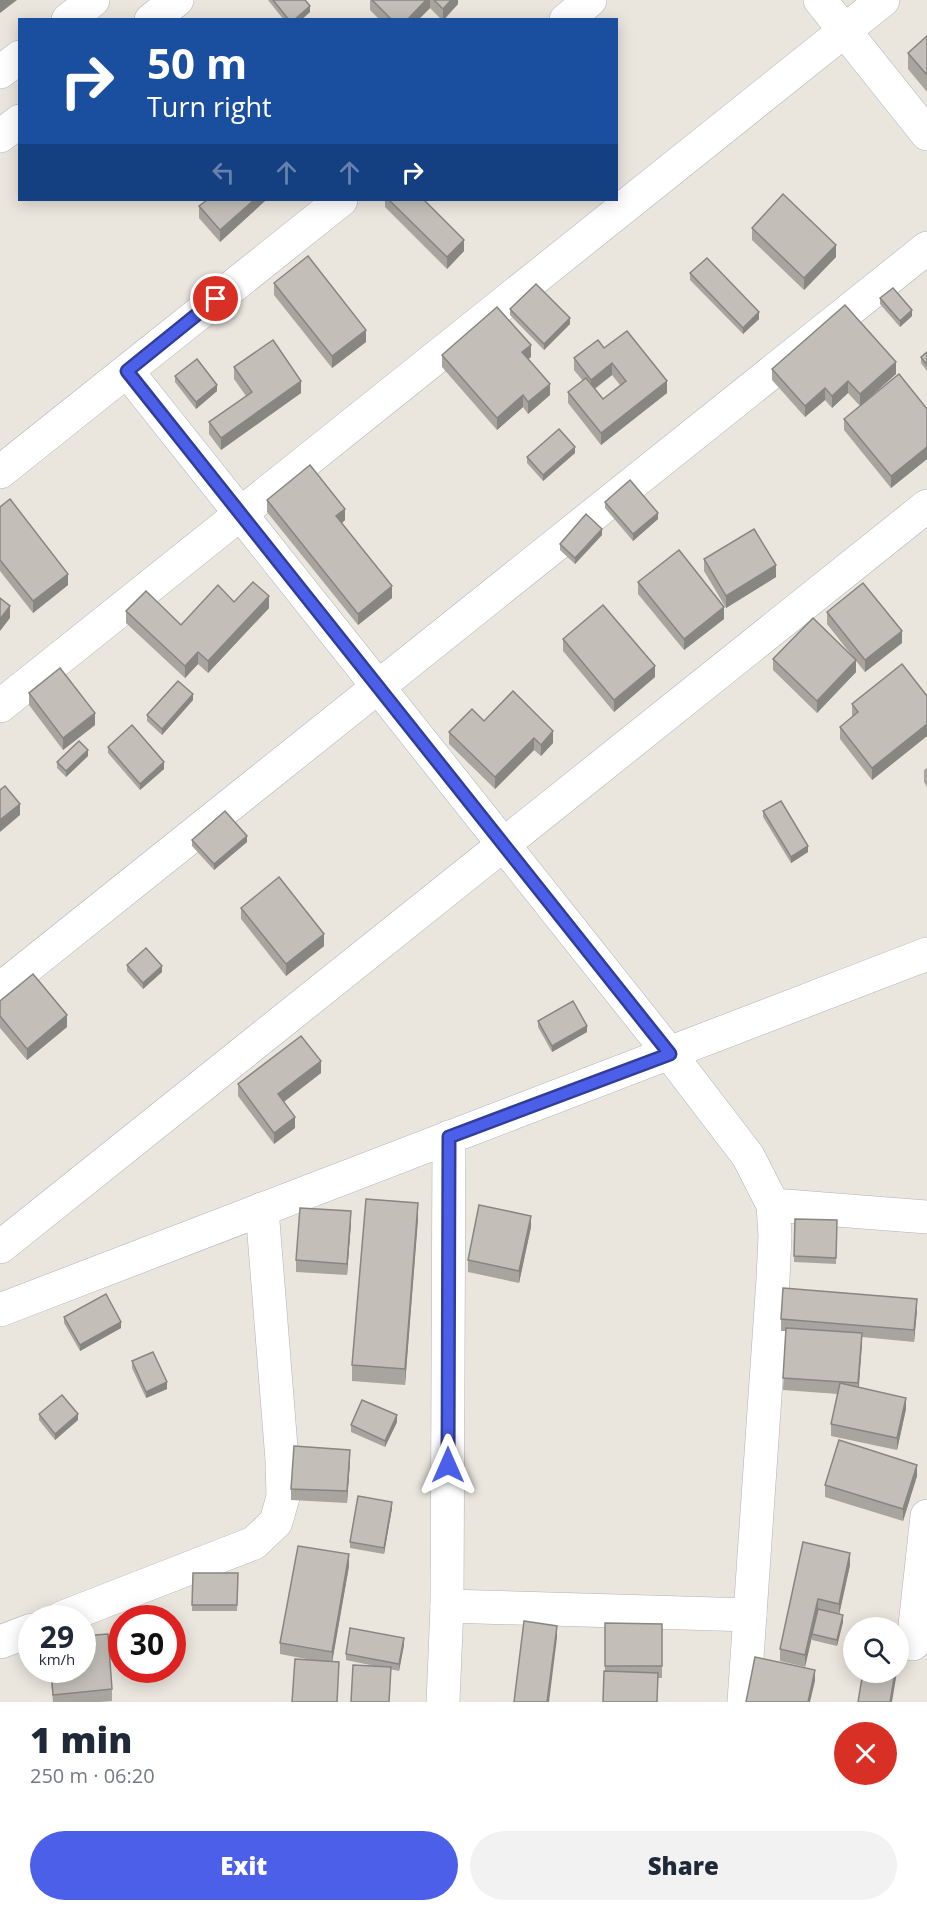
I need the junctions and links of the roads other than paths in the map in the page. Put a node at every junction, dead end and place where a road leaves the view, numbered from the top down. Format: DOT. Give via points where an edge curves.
graph roads {
  1 [pos="93,0"];
  2 [pos="177,0"];
  3 [pos="590,0"];
  4 [pos="820,0"];
  5 [pos="883,0"];
  6 [pos="70,18"];
  7 [pos="154,18"];
  8 [pos="568,18"];
  9 [pos="845,30"];
  10 [pos="18,58"];
  11 [pos="0,72"];
  12 [pos="18,122"];
  13 [pos="927,134"];
  14 [pos="0,136"];
  15 [pos="340,201"];
  16 [pos="927,248"];
  17 [pos="127,371"];
  18 [pos="0,472"];
  19 [pos="927,506"];
  20 [pos="241,514"];
  21 [pos="378,687"];
  22 [pos="0,706"];
  23 [pos="504,844"];
  24 [pos="927,954"];
  25 [pos="0,989"];
  26 [pos="670,1054"];
  27 [pos="449,1137"];
  28 [pos="773,1205"];
  29 [pos="262,1209"];
  30 [pos="927,1217"];
  31 [pos="0,1247"];
  32 [pos="0,1310"];
  33 [pos="927,1516"];
  34 [pos="94,1605"];
  35 [pos="447,1606"];
  36 [pos="750,1615"];
  37 [pos="18,1635"];
  38 [pos="0,1642"];
  39 [pos="913,1644"];
  40 [pos="443,1702"];
  41 [pos="744,1702"];
  1 -- 6 [label="street"];
  2 -- 7 [label="street"];
  3 -- 8 [label="street"];
  4 -- 9 [label="street"];
  5 -- 9 [label="street"];
  9 -- 13 [label="street"];
  9 -- 20 [label="street"];
  10 -- 11 [label="street"];
  12 -- 14 [label="street"];
  15 -- 17 [label="street"];
  16 -- 21 [label="street"];
  17 -- 18 [label="street"];
  17 -- 20 [label="street"];
  19 -- 23 [label="street"];
  20 -- 21 [label="street"];
  20 -- 22 [label="street"];
  21 -- 23 [label="street"];
  21 -- 25 [label="street"];
  23 -- 26 [label="street"];
  23 -- 31 [label="street"];
  24 -- 26 [label="street"];
  26 -- 27 [label="street"];
  26 -- 28 [label="street" via="748,1155"];
  27 -- 29 [label="street"];
  27 -- 35 [label="street"];
  28 -- 30 [label="street"];
  28 -- 36 [label="street" via="773,1279"];
  29 -- 32 [label="street"];
  29 -- 34 [label="street" via="282,1460 283,1497 276,1522 254,1543"];
  33 -- 39 [label="street"];
  35 -- 36 [label="street"];
  35 -- 40 [label="street"];
  36 -- 41 [label="street"];
  37 -- 38 [label="street"];
}
